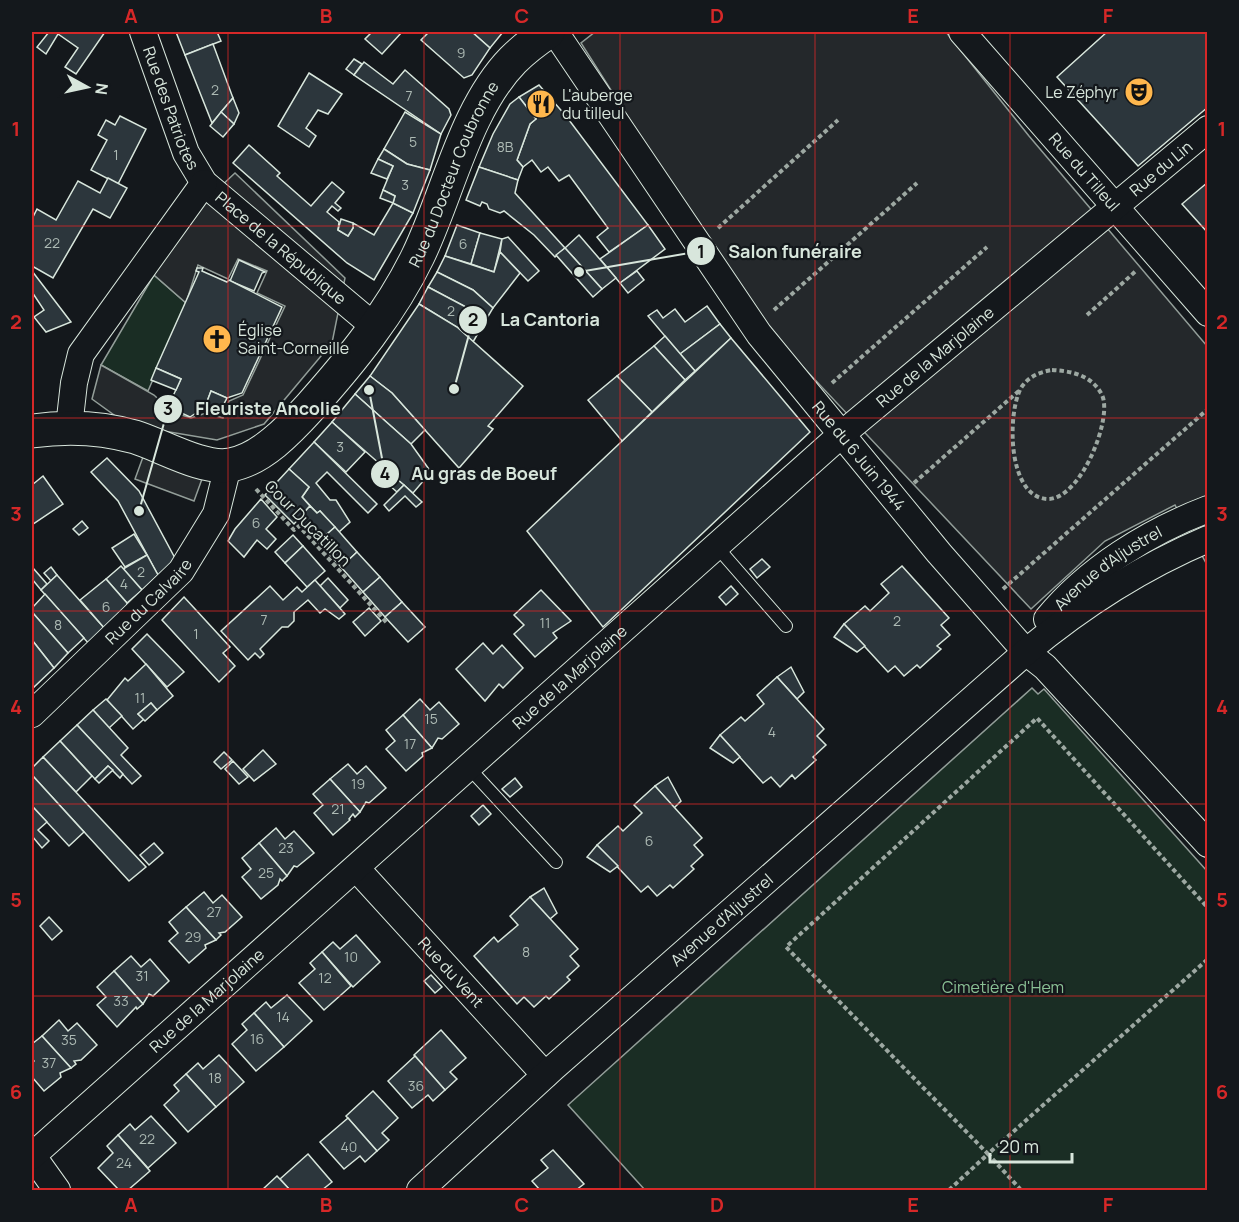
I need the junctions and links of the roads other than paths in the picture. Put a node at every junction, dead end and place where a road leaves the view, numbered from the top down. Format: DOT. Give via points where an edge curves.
graph roads {
  1 [pos="143,32"];
  2 [pos="548,32"];
  3 [pos="555,32"];
  4 [pos="962,32"];
  5 [pos="1208,129"];
  6 [pos="204,183"];
  7 [pos="1115,207"];
  8 [pos="1208,313"];
  9 [pos="375,327"];
  10 [pos="69,427"];
  11 [pos="32,431"];
  12 [pos="842,434"];
  13 [pos="237,463"];
  14 [pos="1208,509"];
  15 [pos="1208,539"];
  16 [pos="717,547"];
  17 [pos="786,626"];
  18 [pos="1026,652"];
  19 [pos="32,714"];
  20 [pos="469,768"];
  21 [pos="1208,844"];
  22 [pos="556,862"];
  23 [pos="356,868"];
  24 [pos="546,1075"];
  25 [pos="32,1155"];
  26 [pos="57,1191"];
  27 [pos="420,1191"];
  1 -- 6 [label="street, Rue des Patriotes" via="186,153"];
  2 -- 9 [label="main road, Rue du Docteur Coubronne" via="513,60 487,97 418,255"];
  3 -- 12 [label="street, Rue du 6 Juin 1944" via="754,328"];
  4 -- 7 [label="street, Rue du Tilleul"];
  5 -- 7 [label="street, Rue du Lin"];
  6 -- 9 [label="street, Place de la République"];
  6 -- 10 [label="street, Place de la République" via="81,354"];
  7 -- 8 [label="street, Rue du Tilleul"];
  7 -- 12 [label="street, Rue de la Marjolaine"];
  9 -- 13 [label="main road" via="295,423 262,450"];
  10 -- 11 [label="main road"];
  10 -- 13 [label="main road" via="119,433 207,463"];
  12 -- 16 [label="street, Rue de la Marjolaine"];
  12 -- 18 [label="street, Rue du 6 Juin 1944"];
  13 -- 19 [label="street, Rue du Calvaire" via="216,514 181,571"];
  14 -- 18 [label="street, Avenue d'Aljustrel" via="1138,543 1088,579 1055,609"];
  15 -- 18 [label="street, Avenue d'Aljustrel" via="1097,598"];
  16 -- 17 [label="lane"];
  16 -- 20 [label="street, Rue de la Marjolaine"];
  18 -- 21 [label="street, Rue du 6 Juin 1944" via="1045,667"];
  18 -- 24 [label="street, Avenue d'Aljustrel"];
  20 -- 22 [label="lane"];
  20 -- 23 [label="street, Rue de la Marjolaine"];
  23 -- 24 [label="street, Rue du Vent"];
  23 -- 25 [label="street, Rue de la Marjolaine"];
  24 -- 27 [label="street, Avenue d'Aljustrel"];
  25 -- 26 [label="street"];
}
